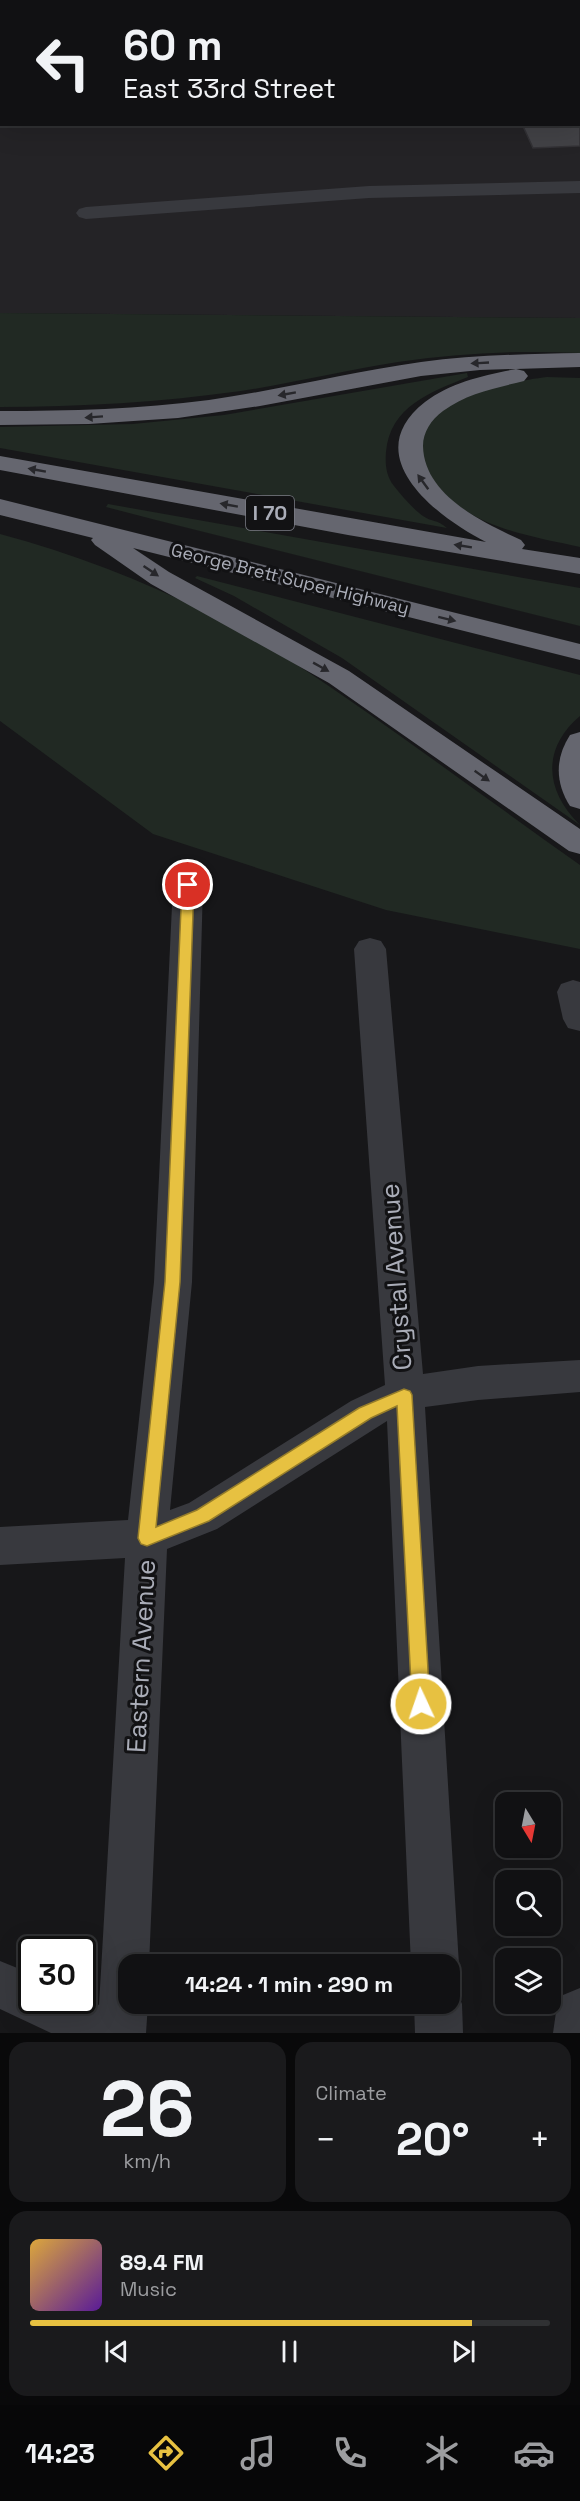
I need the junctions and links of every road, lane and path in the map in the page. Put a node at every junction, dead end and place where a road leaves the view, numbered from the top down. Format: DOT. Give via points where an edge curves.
graph roads {
  1 [pos="580,188"];
  2 [pos="86,213"];
  3 [pos="580,360"];
  4 [pos="580,373"];
  5 [pos="0,418"];
  6 [pos="0,463"];
  7 [pos="0,507"];
  8 [pos="85,527"];
  9 [pos="541,558"];
  10 [pos="580,566"];
  11 [pos="580,652"];
  12 [pos="580,741"];
  13 [pos="580,799"];
  14 [pos="580,844"];
  15 [pos="188,885"];
  16 [pos="370,950"];
  17 [pos="580,1376"];
  18 [pos="404,1395"];
  19 [pos="147,1538"];
  20 [pos="0,1546"];
  21 [pos="434,1954"];
  22 [pos="0,1985"];
  23 [pos="18,1993"];
  24 [pos="580,2012"];
  25 [pos="64,2014"];
  26 [pos="438,2014"];
  27 [pos="107,2033"];
  28 [pos="122,2033"];
  29 [pos="439,2033"];
  30 [pos="577,2033"];
  1 -- 2 [label="street" via="369,192"];
  3 -- 5 [label="highway, one-way" via="419,369 245,402 186,409 67,419"];
  9 -- 4 [label="highway, one-way" via="495,538 423,484 411,460 412,438 421,416 447,396 493,380"];
  9 -- 6 [label="highway, I 70, one-way"];
  7 -- 8 [label="highway, George Brett Super Highway"];
  8 -- 11 [label="highway, George Brett Super Highway, one-way"];
  8 -- 14 [label="highway, one-way" via="160,578 339,677"];
  9 -- 10 [label="highway, I 70"];
  12 -- 13 [label="highway" via="573,753 572,778"];
  15 -- 19 [label="street, Eastern Avenue" via="173,1282"];
  16 -- 18 [label="street, Crystal Avenue" via="404,1352"];
  17 -- 18 [label="street" via="478,1383"];
  18 -- 19 [label="street" via="365,1413 203,1516"];
  18 -- 21 [label="street, Crystal Avenue"];
  19 -- 20 [label="street"];
  19 -- 28 [label="street, Eastern Avenue"];
  22 -- 23 [label="street"];
  24 -- 30 [label="street"];
  25 -- 27 [label="street"];
  26 -- 29 [label="street"];
}
